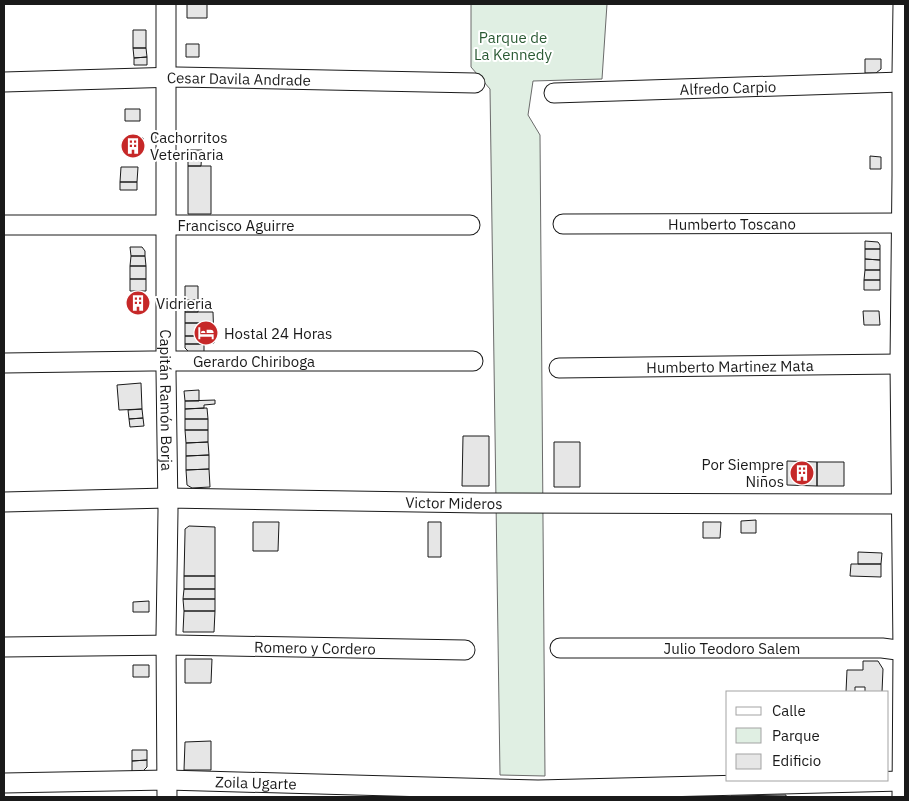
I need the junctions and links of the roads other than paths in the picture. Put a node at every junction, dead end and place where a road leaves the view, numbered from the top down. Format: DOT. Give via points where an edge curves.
graph roads {
  1 [pos="166,4"];
  2 [pos="903,4"];
  3 [pos="166,78"];
  4 [pos="4,82"];
  5 [pos="902,82"];
  6 [pos="475,83"];
  7 [pos="554,93"];
  8 [pos="904,174"];
  9 [pos="902,223"];
  10 [pos="563,224"];
  11 [pos="4,225"];
  12 [pos="165,225"];
  13 [pos="470,225"];
  14 [pos="166,361"];
  15 [pos="473,361"];
  16 [pos="4,363"];
  17 [pos="900,364"];
  18 [pos="559,368"];
  19 [pos="167,498"];
  20 [pos="4,502"];
  21 [pos="904,504"];
  22 [pos="166,645"];
  23 [pos="4,647"];
  24 [pos="560,648"];
  25 [pos="464,650"];
  26 [pos="904,651"];
  27 [pos="4,782"];
  28 [pos="167,789"];
  29 [pos="902,789"];
  1 -- 3 [label="street, Capitán Ramón Borja"];
  2 -- 5 [label="street"];
  3 -- 4 [label="street, Cesar Davila Andrade"];
  3 -- 6 [label="street, Cesar Davila Andrade"];
  3 -- 12 [label="street, Capitán Ramón Borja"];
  5 -- 7 [label="street, Alfredo Carpio"];
  5 -- 8 [label="street"];
  8 -- 9 [label="street"];
  9 -- 10 [label="street, Humberto Toscano"];
  9 -- 17 [label="street"];
  11 -- 12 [label="street, Francisco Aguirre"];
  12 -- 13 [label="street, Francisco Aguirre"];
  12 -- 14 [label="street, Capitán Ramón Borja"];
  14 -- 15 [label="street, Gerardo Chiriboga"];
  14 -- 16 [label="street, Gerardo Chiriboga"];
  14 -- 19 [label="street, Capitán Ramón Borja"];
  17 -- 18 [label="street, Humberto Martinez Mata"];
  17 -- 21 [label="street"];
  19 -- 20 [label="street, Victor Mideros"];
  19 -- 21 [label="street, Victor Mideros"];
  19 -- 22 [label="street, Capitán Ramón Borja"];
  21 -- 26 [label="street"];
  22 -- 23 [label="street, Romero y Cordero"];
  22 -- 25 [label="street, Romero y Cordero"];
  22 -- 28 [label="street, Capitán Ramón Borja"];
  24 -- 26 [label="street, Julio Teodoro Salem" via="882,648"];
  26 -- 29 [label="street"];
  27 -- 28 [label="street, Zoila Ugarte"];
  28 -- 29 [label="street, Zoila Ugarte"];
}
